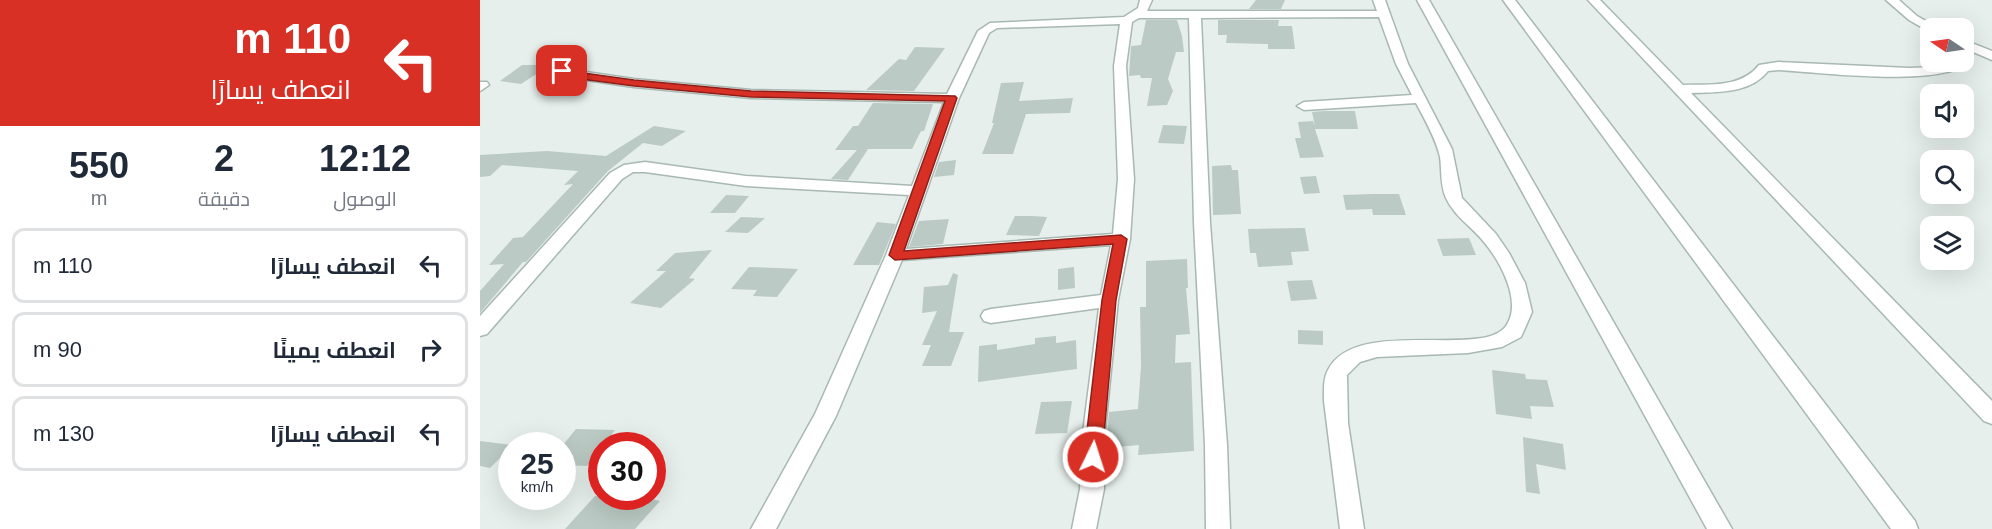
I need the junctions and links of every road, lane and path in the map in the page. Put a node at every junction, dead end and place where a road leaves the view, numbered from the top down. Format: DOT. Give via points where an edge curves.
graph roads {
  1 [pos="1423,0"];
  2 [pos="1509,0"];
  3 [pos="1594,0"];
  4 [pos="1892,0"];
  5 [pos="1381,7"];
  6 [pos="1136,12"];
  7 [pos="1195,14"];
  8 [pos="1920,22"];
  9 [pos="1974,48"];
  10 [pos="1992,56"];
  11 [pos="576,57"];
  12 [pos="1935,72"];
  13 [pos="1681,89"];
  14 [pos="952,98"];
  15 [pos="1420,99"];
  16 [pos="1304,106"];
  17 [pos="917,192"];
  18 [pos="1121,239"];
  19 [pos="895,255"];
  20 [pos="1109,300"];
  21 [pos="991,315"];
  22 [pos="480,329"];
  23 [pos="1992,415"];
  24 [pos="763,529"];
  25 [pos="1084,529"];
  26 [pos="1218,529"];
  27 [pos="1352,529"];
  28 [pos="1720,529"];
  29 [pos="1906,529"];
  1 -- 28 [label="street"];
  2 -- 29 [label="street"];
  3 -- 13 [label="street"];
  4 -- 8 [label="street"];
  5 -- 7 [label="street"];
  5 -- 15 [label="street" via="1401,62"];
  6 -- 7 [label="street"];
  6 -- 14 [label="street" via="988,26"];
  6 -- 18 [label="street" via="1120,66 1126,178"];
  7 -- 26 [label="street"];
  9 -- 10 [label="street"];
  11 -- 14 [label="street" via="563,73 751,94"];
  12 -- 13 [label="street" via="1778,66 1764,68 1756,79 1747,82"];
  13 -- 23 [label="street"];
  14 -- 17 [label="street"];
  15 -- 16 [label="street"];
  15 -- 27 [label="street" via="1446,153 1454,198 1492,239 1513,276 1522,312 1510,335 1495,341 1460,347 1401,346 1368,351 1341,367 1335,383 1336,406"];
  17 -- 19 [label="street"];
  17 -- 22 [label="street" via="757,182 629,168 616,176"];
  18 -- 19 [label="street"];
  18 -- 20 [label="street"];
  19 -- 24 [label="street" via="825,416"];
  20 -- 21 [label="street"];
  20 -- 25 [label="street" via="1092,489"];
}
